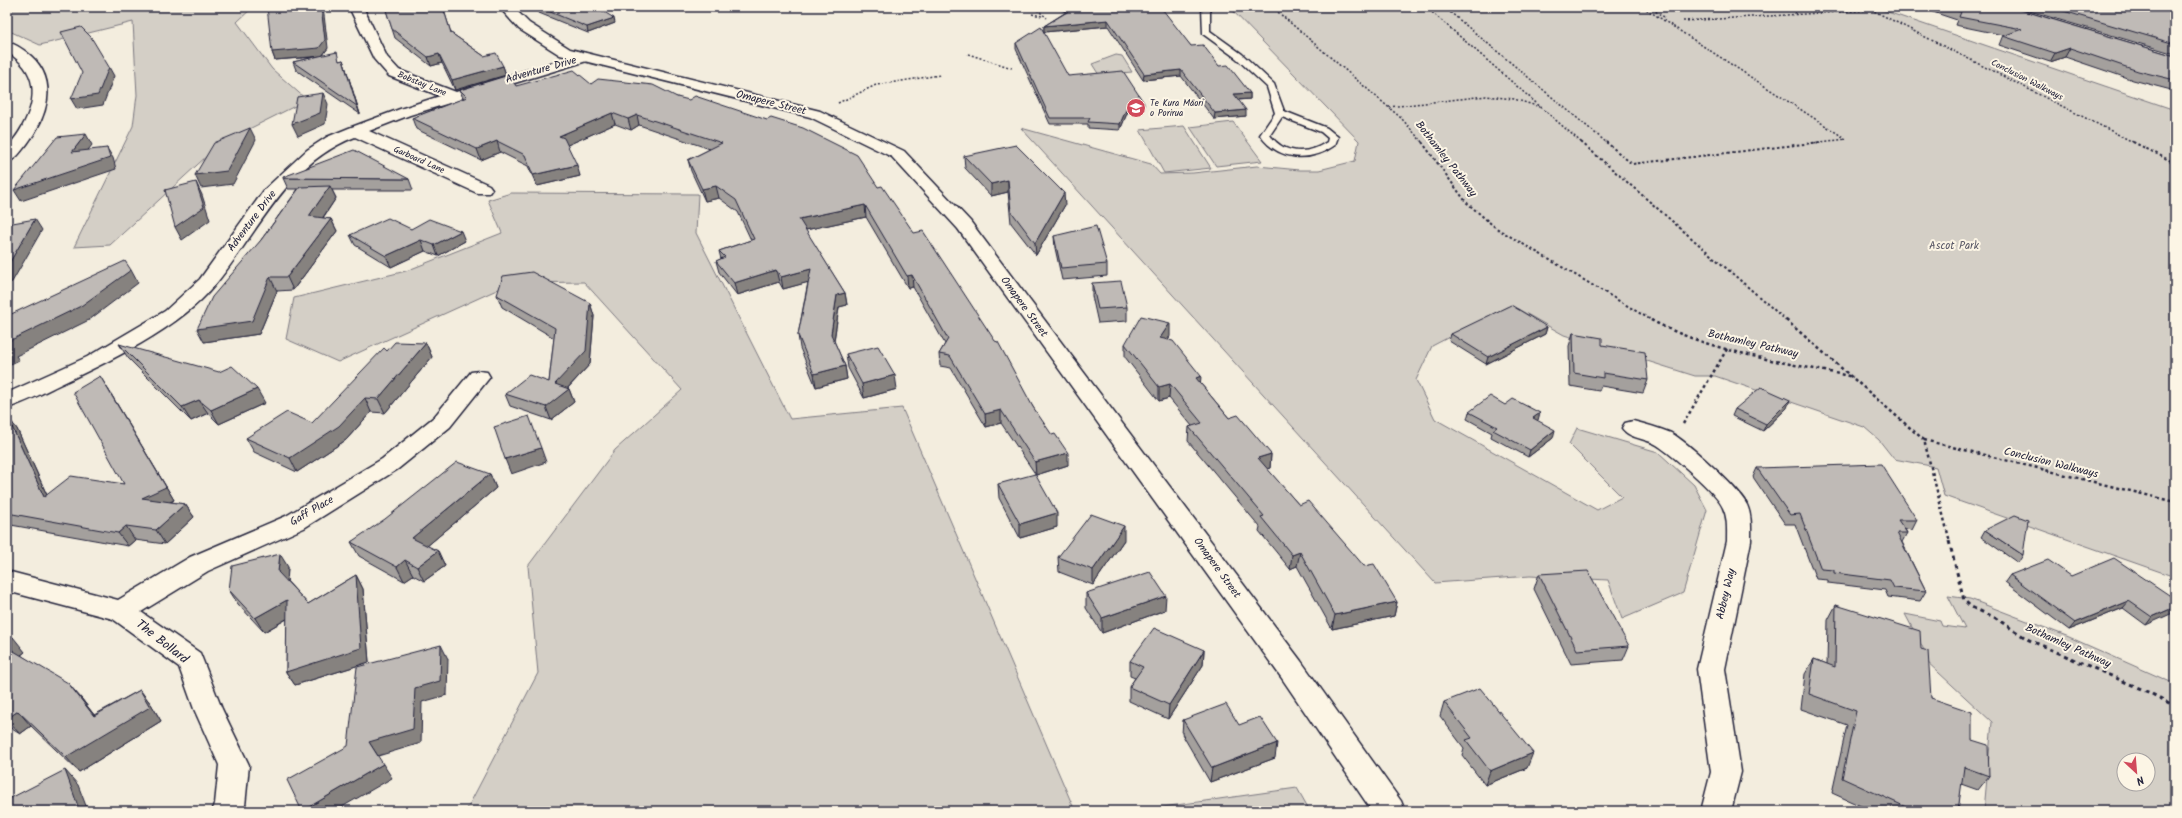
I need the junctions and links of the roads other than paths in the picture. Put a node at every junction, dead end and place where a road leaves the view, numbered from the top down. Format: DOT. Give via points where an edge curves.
graph roads {
  1 [pos="506,7"];
  2 [pos="1206,7"];
  3 [pos="356,8"];
  4 [pos="7,46"];
  5 [pos="585,57"];
  6 [pos="453,96"];
  7 [pos="1280,113"];
  8 [pos="355,131"];
  9 [pos="7,157"];
  10 [pos="483,189"];
  11 [pos="479,376"];
  12 [pos="7,401"];
  13 [pos="1633,428"];
  14 [pos="7,581"];
  15 [pos="122,611"];
  16 [pos="228,811"];
  17 [pos="1390,811"];
  18 [pos="1716,811"];
  1 -- 5 [label="street, Omapere Street" via="524,26 566,52"];
  2 -- 7 [label="lane" via="1206,32 1239,56 1271,86"];
  3 -- 6 [label="street, Bobstay Lane" via="381,60 394,73"];
  4 -- 9 [label="street" via="33,67 41,99 27,132"];
  5 -- 6 [label="street, Adventure Drive"];
  5 -- 17 [label="street, Omapere Street" via="815,114 898,154 964,224 1291,669"];
  6 -- 8 [label="street, Adventure Drive"];
  7 -- 7 [label="lane" via="1324,130 1333,137 1332,143 1324,150 1298,154 1273,147 1265,135"];
  8 -- 10 [label="street, Garboard Lane"];
  8 -- 12 [label="street, Adventure Drive" via="333,140 314,153 271,193 207,283 172,314 94,361"];
  11 -- 15 [label="street, Gaff Place" via="442,422 390,464 295,522 199,564"];
  13 -- 18 [label="street, Abbey Way" via="1664,439 1703,471 1735,505 1740,524 1739,541 1711,669 1726,772"];
  14 -- 15 [label="street, The Bollard"];
  15 -- 16 [label="street, The Bollard" via="190,661 234,765"];
}
